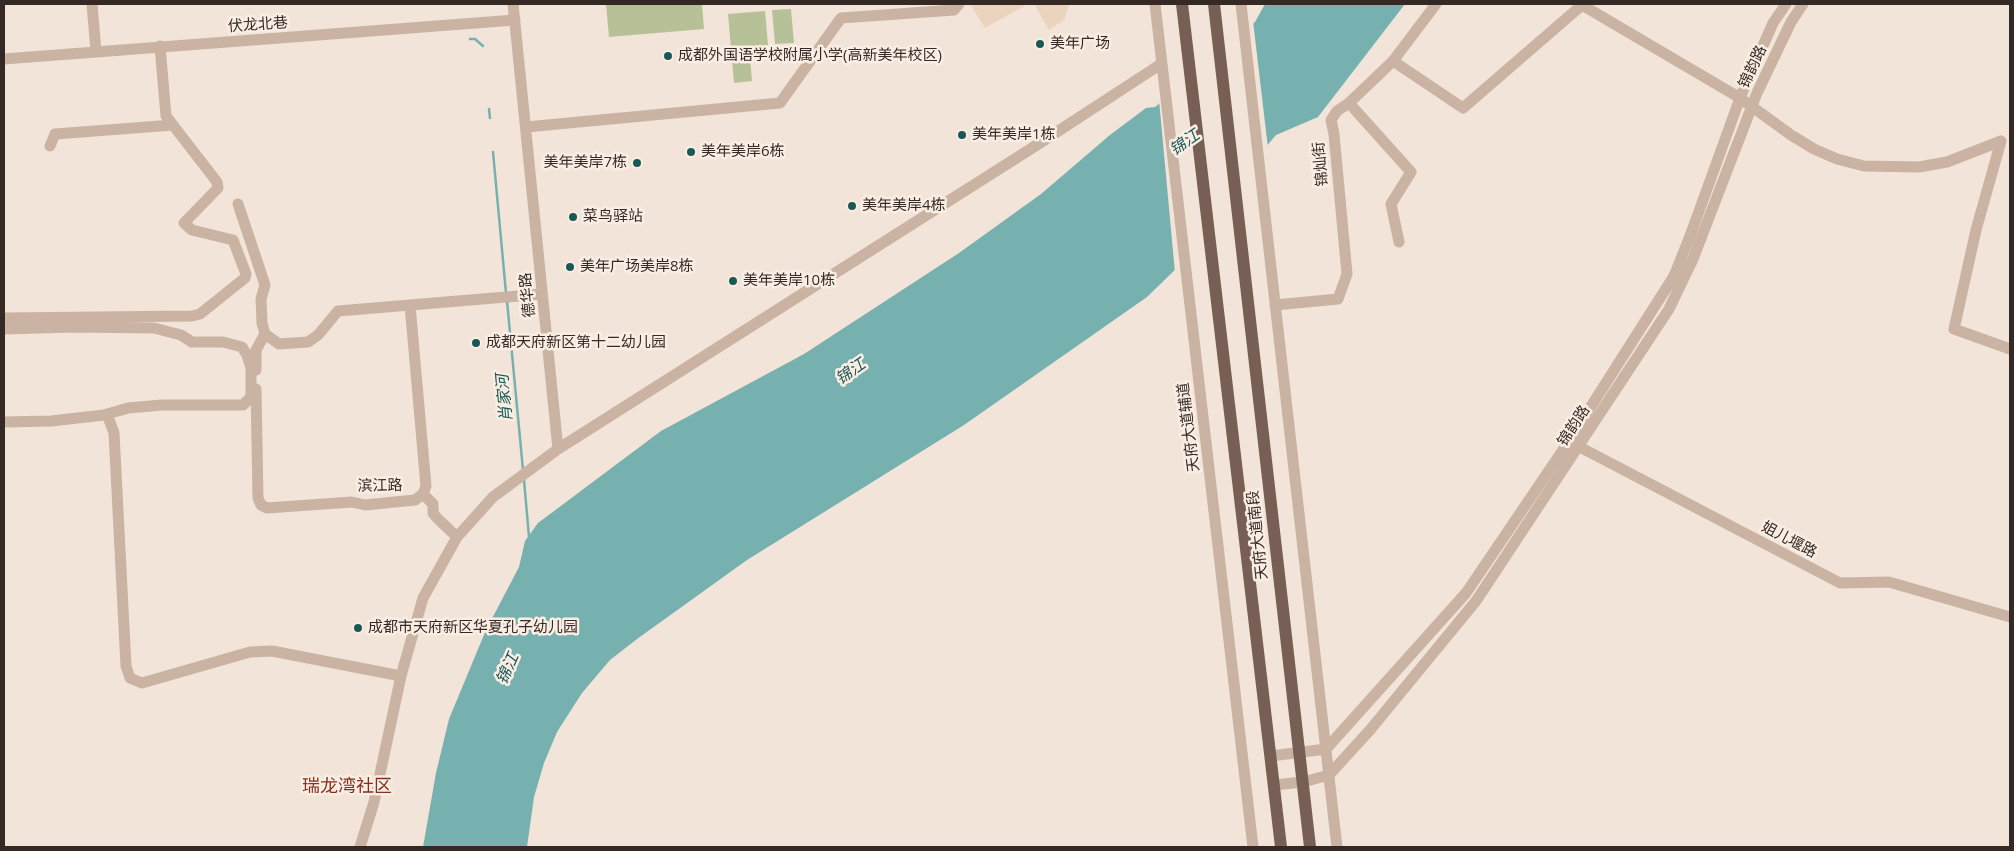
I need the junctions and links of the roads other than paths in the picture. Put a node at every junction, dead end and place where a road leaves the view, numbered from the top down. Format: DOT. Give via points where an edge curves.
graph roads {
  1 [pos="92,4"];
  2 [pos="513,4"];
  3 [pos="959,4"];
  4 [pos="1155,4"];
  5 [pos="1182,4"];
  6 [pos="1214,4"];
  7 [pos="1436,4"];
  8 [pos="1786,4"];
  9 [pos="1803,4"];
  10 [pos="1241,9"];
  11 [pos="515,20"];
  12 [pos="160,46"];
  13 [pos="96,51"];
  14 [pos="4,59"];
  15 [pos="1393,61"];
  16 [pos="1162,64"];
  17 [pos="1740,98"];
  18 [pos="1348,103"];
  19 [pos="1752,106"];
  20 [pos="163,121"];
  21 [pos="526,127"];
  22 [pos="50,146"];
  23 [pos="238,204"];
  24 [pos="1399,242"];
  25 [pos="542,294"];
  26 [pos="410,305"];
  27 [pos="1275,305"];
  28 [pos="4,318"];
  29 [pos="4,329"];
  30 [pos="265,334"];
  31 [pos="2010,349"];
  32 [pos="107,414"];
  33 [pos="4,422"];
  34 [pos="1574,444"];
  35 [pos="558,449"];
  36 [pos="423,494"];
  37 [pos="457,537"];
  38 [pos="2010,617"];
  39 [pos="401,676"];
  40 [pos="1326,749"];
  41 [pos="1299,752"];
  42 [pos="1271,756"];
  43 [pos="1329,774"];
  44 [pos="1303,782"];
  45 [pos="1274,786"];
  46 [pos="360,847"];
  47 [pos="1252,847"];
  48 [pos="1281,847"];
  49 [pos="1310,847"];
  50 [pos="1337,847"];
  1 -- 13 [label="street"];
  2 -- 11 [label="street, 德华路"];
  3 -- 21 [label="street" via="954,10 841,18 780,103"];
  4 -- 16 [label="street, 天府大道辅道"];
  5 -- 42 [label="main road, 天府大道南段"];
  6 -- 41 [label="main road, 天府大道南段"];
  7 -- 15 [label="street, 锦灿街"];
  8 -- 17 [label="street, 锦韵路"];
  9 -- 19 [label="street, 锦韵路" via="1791,22"];
  10 -- 27 [label="street"];
  11 -- 12 [label="street, 伏龙北巷"];
  11 -- 21 [label="street, 德华路"];
  12 -- 13 [label="street, 伏龙北巷"];
  12 -- 20 [label="street"];
  13 -- 14 [label="street, 伏龙北巷"];
  15 -- 17 [label="street" via="1463,108 1582,5"];
  15 -- 18 [label="street, 锦灿街"];
  16 -- 35 [label="street"];
  16 -- 47 [label="street, 天府大道辅道"];
  17 -- 19 [label="street"];
  17 -- 34 [label="street, 锦韵路" via="1674,276"];
  18 -- 24 [label="street" via="1410,172 1391,204"];
  18 -- 27 [label="street, 锦灿街" via="1337,110 1331,120 1347,274 1344,284 1338,299"];
  19 -- 31 [label="street" via="1814,150 1864,166 1920,167 1947,162 2002,141 1976,230 1954,329"];
  19 -- 34 [label="street, 锦韵路" via="1694,259 1669,309"];
  20 -- 22 [label="street" via="55,134"];
  20 -- 28 [label="street" via="173,126 217,182 218,188 184,224 192,230 233,240 245,278 200,314 192,316"];
  21 -- 25 [label="street, 德华路"];
  23 -- 30 [label="street, 滨江路" via="265,285 261,299"];
  25 -- 26 [label="street"];
  25 -- 35 [label="street, 德华路"];
  26 -- 30 [label="street" via="338,311 308,342 279,344"];
  26 -- 36 [label="street" via="426,486"];
  27 -- 40 [label="street"];
  29 -- 32 [label="street" via="154,328 192,342 223,342 242,347 248,355 251,397 243,406 162,405 128,408"];
  30 -- 36 [label="street, 滨江路" via="256,350 258,498 261,504 267,508 352,502 365,505 416,500"];
  32 -- 33 [label="street" via="51,421"];
  32 -- 39 [label="street" via="114,433 126,666 130,678 142,684 250,652 272,651"];
  34 -- 38 [label="street, 姐儿堰路" via="1840,583 1889,582"];
  34 -- 40 [label="street, 锦韵路" via="1466,593"];
  34 -- 43 [label="street, 锦韵路" via="1476,601 1370,730"];
  35 -- 37 [label="street" via="493,497"];
  36 -- 37 [label="street, 滨江路" via="433,504 433,513"];
  37 -- 39 [label="street" via="423,598"];
  39 -- 46 [label="street" via="374,802"];
  40 -- 41 [label="street"];
  40 -- 43 [label="street"];
  41 -- 42 [label="street"];
  41 -- 44 [label="main road, 天府大道南段"];
  42 -- 45 [label="main road, 天府大道南段"];
  43 -- 44 [label="street, 锦韵路"];
  43 -- 50 [label="street"];
  44 -- 45 [label="street, 锦韵路"];
  44 -- 49 [label="main road, 天府大道南段"];
  45 -- 48 [label="main road, 天府大道南段"];
}
